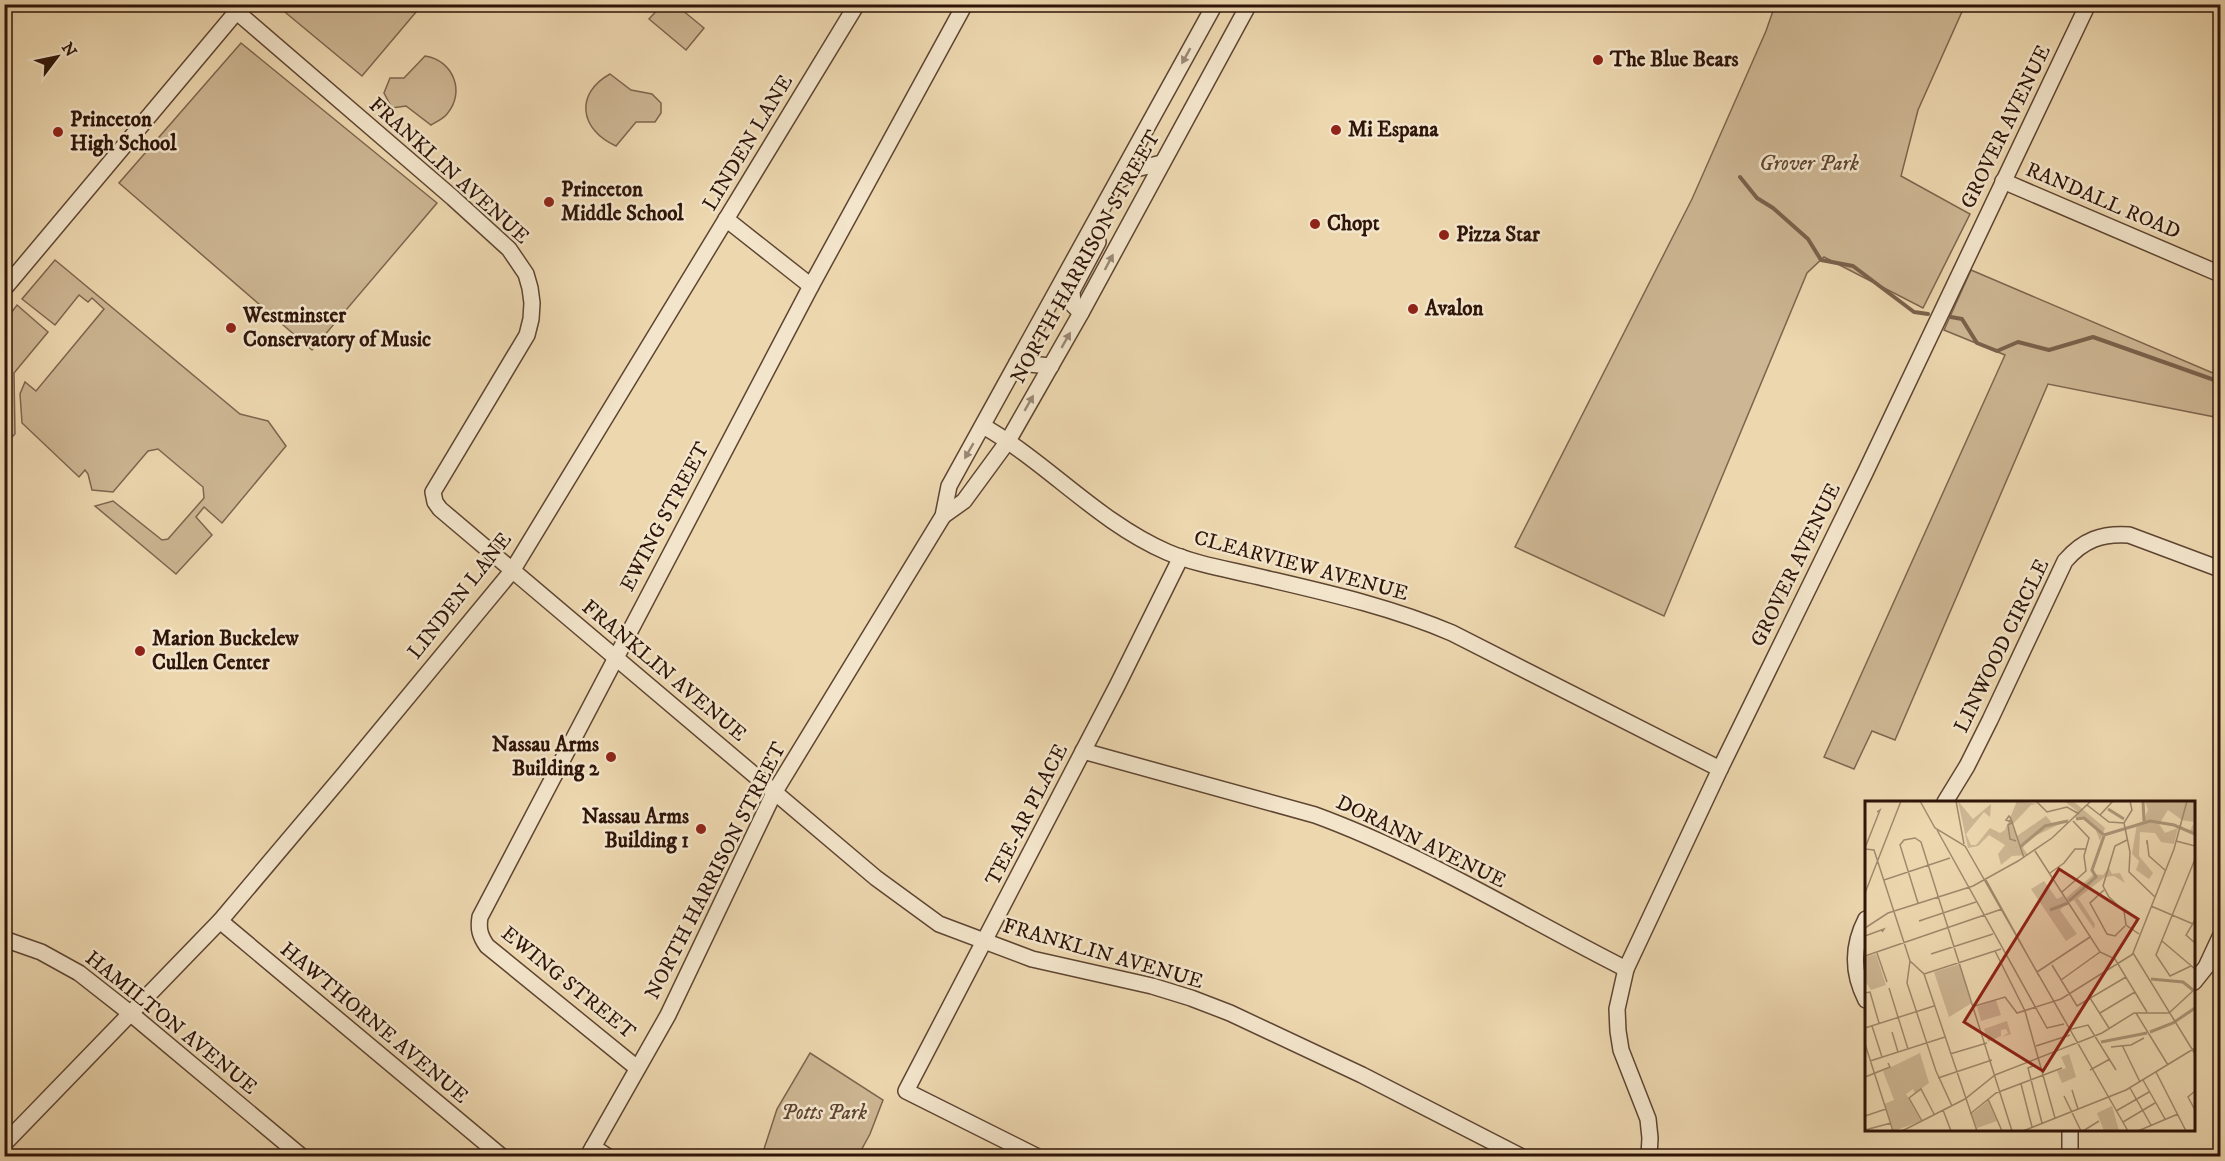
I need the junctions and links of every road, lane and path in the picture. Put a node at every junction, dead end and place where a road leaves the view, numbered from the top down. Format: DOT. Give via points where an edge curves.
graph roads {
  1 [pos="857,4"];
  2 [pos="964,4"];
  3 [pos="1215,4"];
  4 [pos="1249,4"];
  5 [pos="2088,4"];
  6 [pos="240,8"];
  7 [pos="1162,163"];
  8 [pos="2003,181"];
  9 [pos="1116,184"];
  10 [pos="726,219"];
  11 [pos="1093,226"];
  12 [pos="2220,274"];
  13 [pos="811,286"];
  14 [pos="4,289"];
  15 [pos="1081,313"];
  16 [pos="1017,363"];
  17 [pos="1051,366"];
  18 [pos="983,426"];
  19 [pos="1008,441"];
  20 [pos="942,516"];
  21 [pos="1181,557"];
  22 [pos="2220,568"];
  23 [pos="512,571"];
  24 [pos="615,658"];
  25 [pos="1083,751"];
  26 [pos="1720,769"];
  27 [pos="774,793"];
  28 [pos="1946,801"];
  29 [pos="220,921"];
  30 [pos="1865,922"];
  31 [pos="2220,938"];
  32 [pos="4,939"];
  33 [pos="984,942"];
  34 [pos="1626,969"];
  35 [pos="2195,980"];
  36 [pos="1865,997"];
  37 [pos="130,1013"];
  38 [pos="637,1068"];
  39 [pos="2070,1131"];
  40 [pos="4,1144"];
  41 [pos="591,1152"];
  42 [pos="301,1156"];
  43 [pos="501,1156"];
  44 [pos="607,1156"];
  45 [pos="1036,1156"];
  46 [pos="1520,1156"];
  47 [pos="1649,1156"];
  48 [pos="2070,1156"];
  1 -- 10 [label="street, LINDEN LANE"];
  2 -- 13 [label="street, EWING STREET"];
  3 -- 9 [label="street, NORTH HARRISON STREET, one-way"];
  4 -- 7 [label="street, NORTH HARRISON STREET"];
  5 -- 8 [label="street, GROVER AVENUE"];
  6 -- 14 [label="street"];
  6 -- 23 [label="street, FRANKLIN AVENUE" via="509,249 526,274 532,303 527,335 433,492 440,508"];
  7 -- 9 [label="street" via="1131,170"];
  15 -- 7 [label="street, NORTH HARRISON STREET, one-way"];
  8 -- 12 [label="street, RANDALL ROAD"];
  8 -- 26 [label="street, GROVER AVENUE"];
  9 -- 11 [label="street, NORTH HARRISON STREET"];
  10 -- 13 [label="street"];
  10 -- 23 [label="street, LINDEN LANE"];
  11 -- 15 [label="street" via="1098,242 1072,291 1073,305"];
  11 -- 16 [label="street, NORTH HARRISON STREET"];
  13 -- 24 [label="street, EWING STREET"];
  17 -- 15 [label="street, NORTH HARRISON STREET, one-way"];
  16 -- 17 [label="street"];
  16 -- 18 [label="street, NORTH HARRISON STREET"];
  19 -- 17 [label="street, NORTH HARRISON STREET, one-way"];
  18 -- 19 [label="street, CLEARVIEW AVENUE"];
  18 -- 20 [label="street, NORTH HARRISON STREET, one-way" via="949,486"];
  19 -- 20 [label="street, NORTH HARRISON STREET" via="964,501"];
  19 -- 21 [label="street, CLEARVIEW AVENUE" via="1122,528"];
  20 -- 27 [label="street, NORTH HARRISON STREET"];
  21 -- 25 [label="street, TEE-AR PLACE"];
  21 -- 26 [label="street, CLEARVIEW AVENUE" via="1368,602 1415,618"];
  22 -- 28 [label="street, LINWOOD CIRCLE" via="2129,535 2098,537 2075,550 2065,561 1990,720"];
  23 -- 24 [label="street, FRANKLIN AVENUE"];
  23 -- 29 [label="street, LINDEN LANE"];
  24 -- 27 [label="street, FRANKLIN AVENUE"];
  24 -- 38 [label="street, EWING STREET" via="480,917 479,928 487,946"];
  25 -- 33 [label="street, TEE-AR PLACE"];
  25 -- 34 [label="street, DORANN AVENUE" via="1345,826 1387,844"];
  26 -- 34 [label="street, GROVER AVENUE"];
  27 -- 33 [label="street, FRANKLIN AVENUE" via="916,909 939,924"];
  27 -- 38 [label="street, NORTH HARRISON STREET" via="668,1015"];
  29 -- 37 [label="street, LINDEN LANE"];
  29 -- 43 [label="street, HAWTHORNE AVENUE"];
  30 -- 36 [label="street" via="1856,945 1855,961"];
  31 -- 35 [label="street"];
  32 -- 37 [label="street, HAMILTON AVENUE" via="61,962"];
  33 -- 45 [label="street, TEE-AR PLACE" via="906,1091"];
  33 -- 46 [label="street, FRANKLIN AVENUE" via="1041,961 1152,986 1230,1013"];
  34 -- 47 [label="street, GROVER AVENUE" via="1617,1009 1618,1031 1621,1050 1648,1119"];
  37 -- 40 [label="street, LINDEN LANE"];
  37 -- 42 [label="street, HAMILTON AVENUE"];
  38 -- 41 [label="street, NORTH HARRISON STREET"];
  39 -- 48 [label="street"];
  41 -- 44 [label="street"];
}
